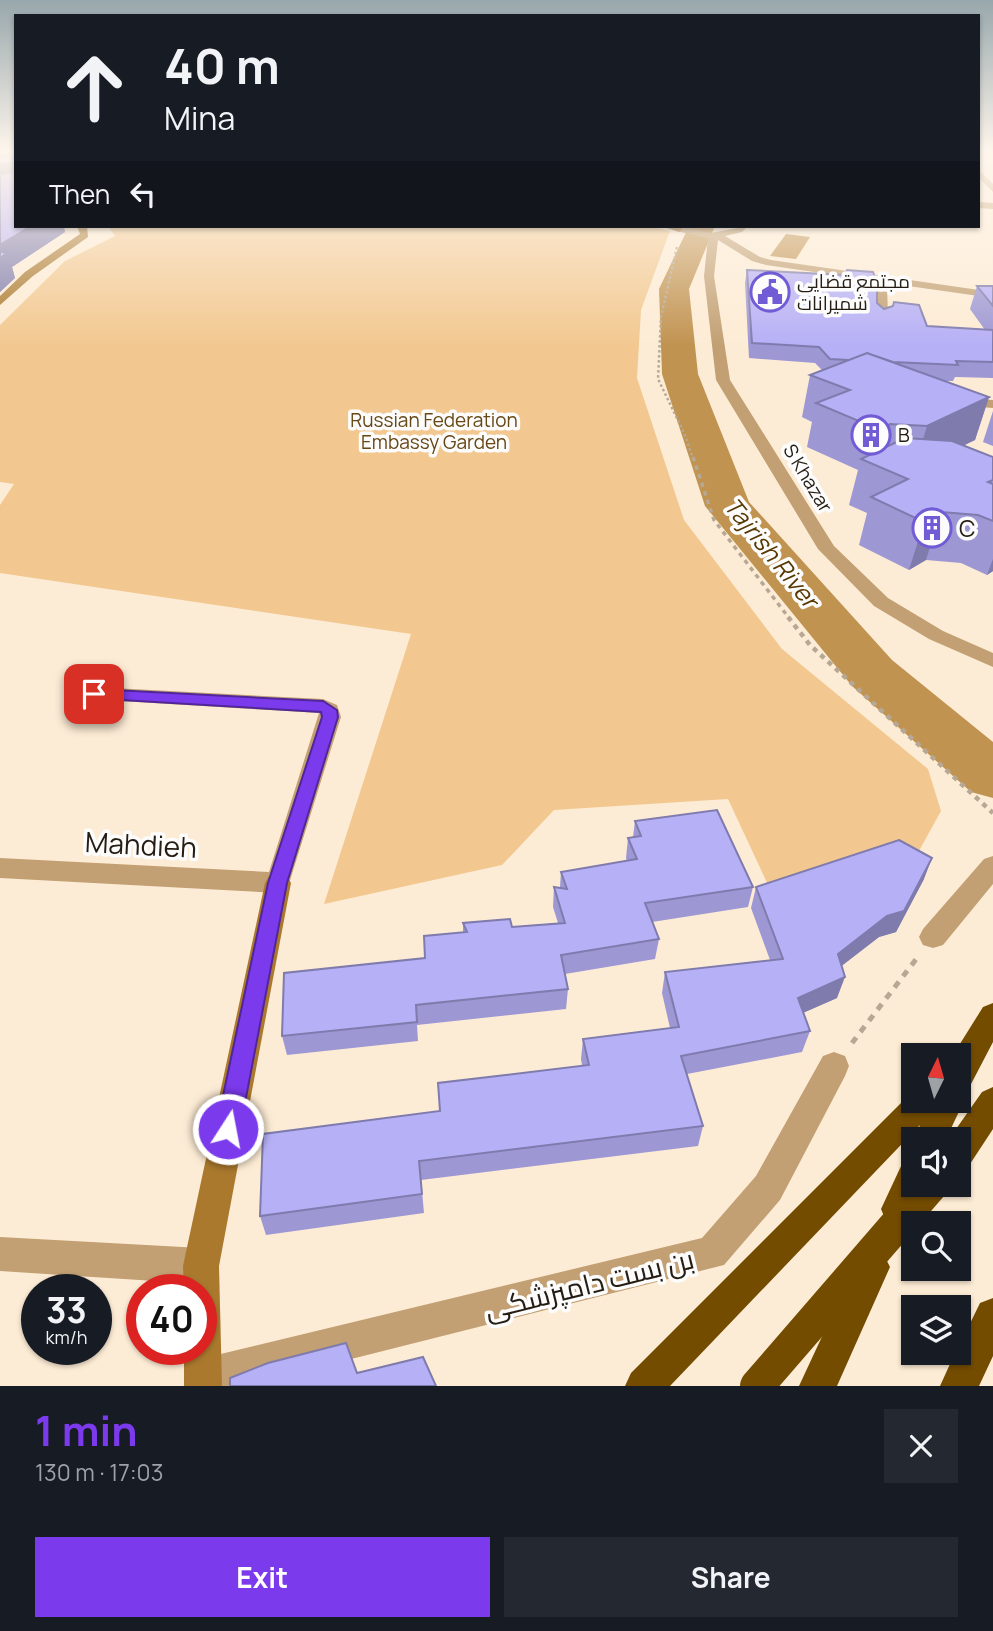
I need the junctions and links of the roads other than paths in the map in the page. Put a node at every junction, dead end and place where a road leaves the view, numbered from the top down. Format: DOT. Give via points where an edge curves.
graph roads {
  1 [pos="83,228"];
  2 [pos="681,228"];
  3 [pos="741,228"];
  4 [pos="714,236"];
  5 [pos="734,245"];
  6 [pos="881,279"];
  7 [pos="993,295"];
  8 [pos="0,302"];
  9 [pos="882,318"];
  10 [pos="961,402"];
  11 [pos="993,404"];
  12 [pos="993,661"];
  13 [pos="94,694"];
  14 [pos="993,866"];
  15 [pos="0,868"];
  16 [pos="278,883"];
  17 [pos="933,937"];
  18 [pos="993,1016"];
  19 [pos="971,1050"];
  20 [pos="834,1066"];
  21 [pos="993,1102"];
  22 [pos="910,1113"];
  23 [pos="971,1135"];
  24 [pos="904,1197"];
  25 [pos="922,1197"];
  26 [pos="0,1254"];
  27 [pos="201,1266"];
  28 [pos="993,1316"];
  29 [pos="204,1382"];
  30 [pos="644,1386"];
  31 [pos="757,1386"];
  32 [pos="818,1386"];
  33 [pos="959,1386"];
  1 -- 8 [label="street" via="85,235 29,274"];
  2 -- 4 [label="street"];
  3 -- 4 [label="street"];
  3 -- 5 [label="street"];
  4 -- 5 [label="street"];
  4 -- 12 [label="street, S Khazar" via="709,276 723,380 827,549 881,602 936,635"];
  5 -- 6 [label="street" via="770,263"];
  6 -- 7 [label="street"];
  6 -- 9 [label="street"];
  10 -- 11 [label="street"];
  13 -- 16 [label="street" via="323,706 329,710"];
  14 -- 17 [label="street"];
  15 -- 16 [label="street, Mahdieh"];
  16 -- 27 [label="street"];
  18 -- 19 [label="highway"];
  20 -- 29 [label="street, بن بست دامپزشکی" via="768,1188 712,1253"];
  21 -- 23 [label="highway"];
  22 -- 30 [label="highway"];
  24 -- 32 [label="highway"];
  25 -- 31 [label="highway, bridge"];
  26 -- 27 [label="street"];
  27 -- 29 [label="street"];
  28 -- 33 [label="highway"];
}
